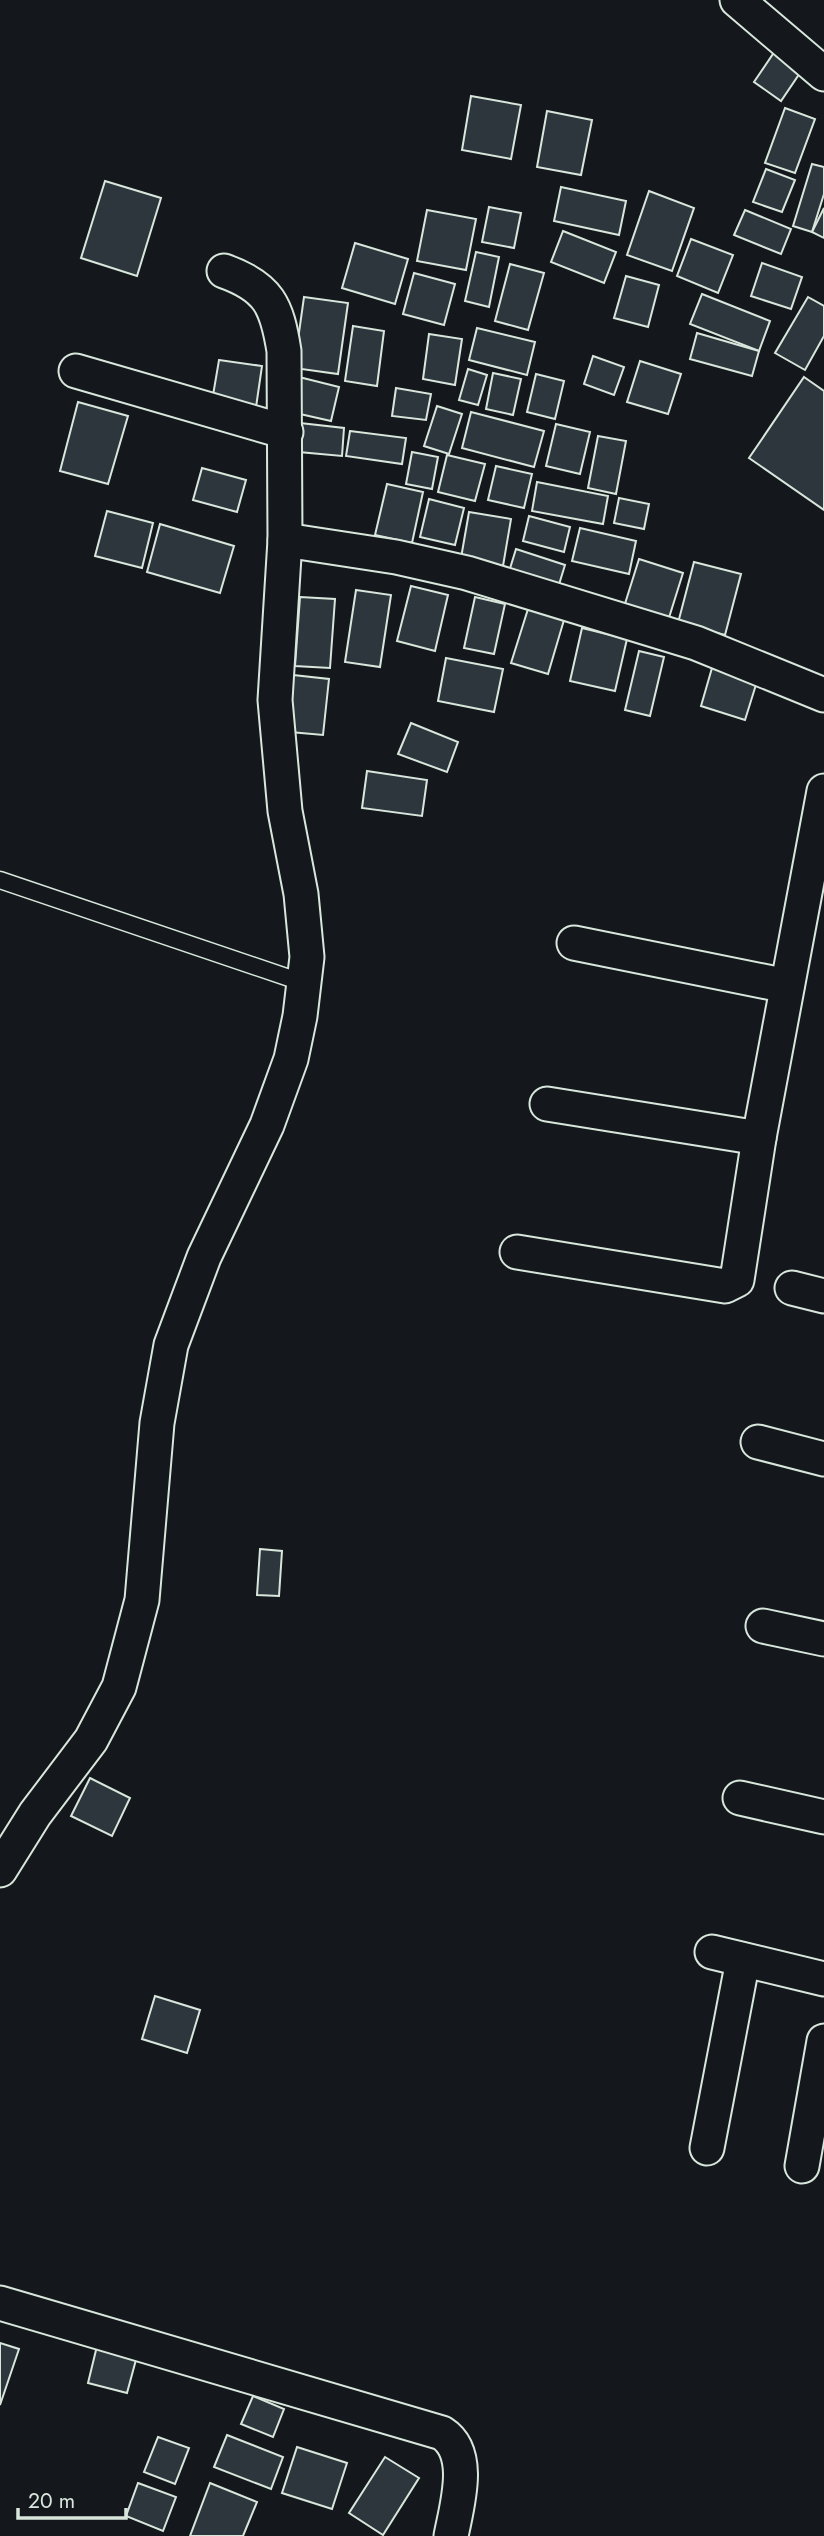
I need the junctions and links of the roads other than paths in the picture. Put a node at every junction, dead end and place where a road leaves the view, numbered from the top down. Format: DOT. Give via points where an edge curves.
graph roads {
  1 [pos="737,0"];
  2 [pos="824,74"];
  3 [pos="224,271"];
  4 [pos="75,371"];
  5 [pos="286,432"];
  6 [pos="285,540"];
  7 [pos="824,695"];
  8 [pos="824,791"];
  9 [pos="0,880"];
  10 [pos="574,943"];
  11 [pos="304,983"];
  12 [pos="787,986"];
  13 [pos="547,1104"];
  14 [pos="759,1138"];
  15 [pos="517,1252"];
  16 [pos="792,1288"];
  17 [pos="824,1296"];
  18 [pos="758,1442"];
  19 [pos="824,1459"];
  20 [pos="763,1626"];
  21 [pos="824,1639"];
  22 [pos="740,1798"];
  23 [pos="824,1816"];
  24 [pos="0,1870"];
  25 [pos="824,1979"];
  26 [pos="824,2041"];
  27 [pos="708,2148"];
  28 [pos="802,2166"];
  29 [pos="0,2303"];
  30 [pos="451,2536"];
  1 -- 2 [label="street"];
  3 -- 5 [label="street" via="259,287 275,312 284,351"];
  4 -- 5 [label="street"];
  5 -- 6 [label="street"];
  6 -- 7 [label="street" via="467,573 696,643"];
  6 -- 11 [label="street" via="275,700 285,811 301,894 307,957"];
  8 -- 12 [label="street"];
  9 -- 11 [label="lane"];
  10 -- 12 [label="street"];
  11 -- 24 [label="street" via="291,1059 267,1125 204,1257 171,1345 158,1423 142,1600 119,1687 90,1740"];
  12 -- 14 [label="street"];
  13 -- 14 [label="street"];
  14 -- 15 [label="street" via="737,1280 729,1287"];
  16 -- 17 [label="street"];
  18 -- 19 [label="street"];
  20 -- 21 [label="street"];
  22 -- 23 [label="street"];
  25 -- 27 [label="street" via="727,1956"];
  26 -- 28 [label="street"];
  29 -- 30 [label="street" via="442,2433 454,2442 459,2455"];
}
